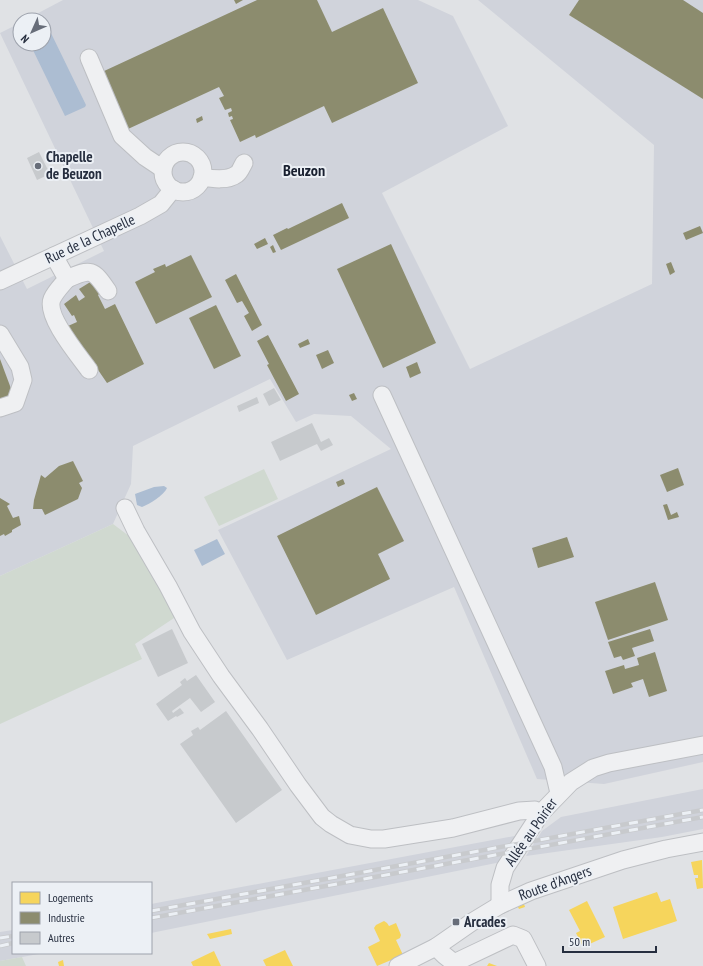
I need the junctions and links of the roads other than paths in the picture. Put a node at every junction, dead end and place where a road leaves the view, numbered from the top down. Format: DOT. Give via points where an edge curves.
graph roads {
  1 [pos="89,58"];
  2 [pos="244,163"];
  3 [pos="163,169"];
  4 [pos="202,177"];
  5 [pos="173,189"];
  6 [pos="54,256"];
  7 [pos="66,279"];
  8 [pos="0,281"];
  9 [pos="108,291"];
  10 [pos="0,334"];
  11 [pos="89,370"];
  12 [pos="382,395"];
  13 [pos="0,408"];
  14 [pos="125,508"];
  15 [pos="703,745"];
  16 [pos="559,793"];
  17 [pos="541,812"];
  18 [pos="703,842"];
  19 [pos="500,905"];
  20 [pos="436,947"];
  21 [pos="398,966"];
  22 [pos="537,966"];
  1 -- 3 [label="street" via="122,136"];
  2 -- 4 [label="street" via="238,174 218,179"];
  3 -- 4 [label="street" via="171,156 177,152 186,152 200,161"];
  3 -- 5 [label="street" via="165,180"];
  4 -- 5 [label="street" via="198,185 191,190 181,192"];
  5 -- 6 [label="street, Rue de la Chapelle" via="156,207"];
  6 -- 7 [label="street"];
  6 -- 8 [label="street, Rue de la Chapelle"];
  7 -- 9 [label="street" via="87,272 100,279"];
  7 -- 11 [label="street" via="51,301 52,309 56,322"];
  10 -- 13 [label="street" via="20,367 23,380 16,403"];
  12 -- 16 [label="street" via="553,767"];
  14 -- 17 [label="street" via="192,632 298,785 330,824 350,835 384,839 453,828 519,811"];
  15 -- 16 [label="street, Allée au Poirier" via="593,768"];
  16 -- 17 [label="street, Allée au Poirier"];
  17 -- 19 [label="street, Allée au Poirier" via="505,868 500,884"];
  18 -- 19 [label="street, Route d'Angers" via="644,854 594,869"];
  19 -- 20 [label="street, Route d'Angers"];
  20 -- 21 [label="street, Route d'Angers"];
  20 -- 22 [label="street" via="454,963 513,935 523,939"];
}
